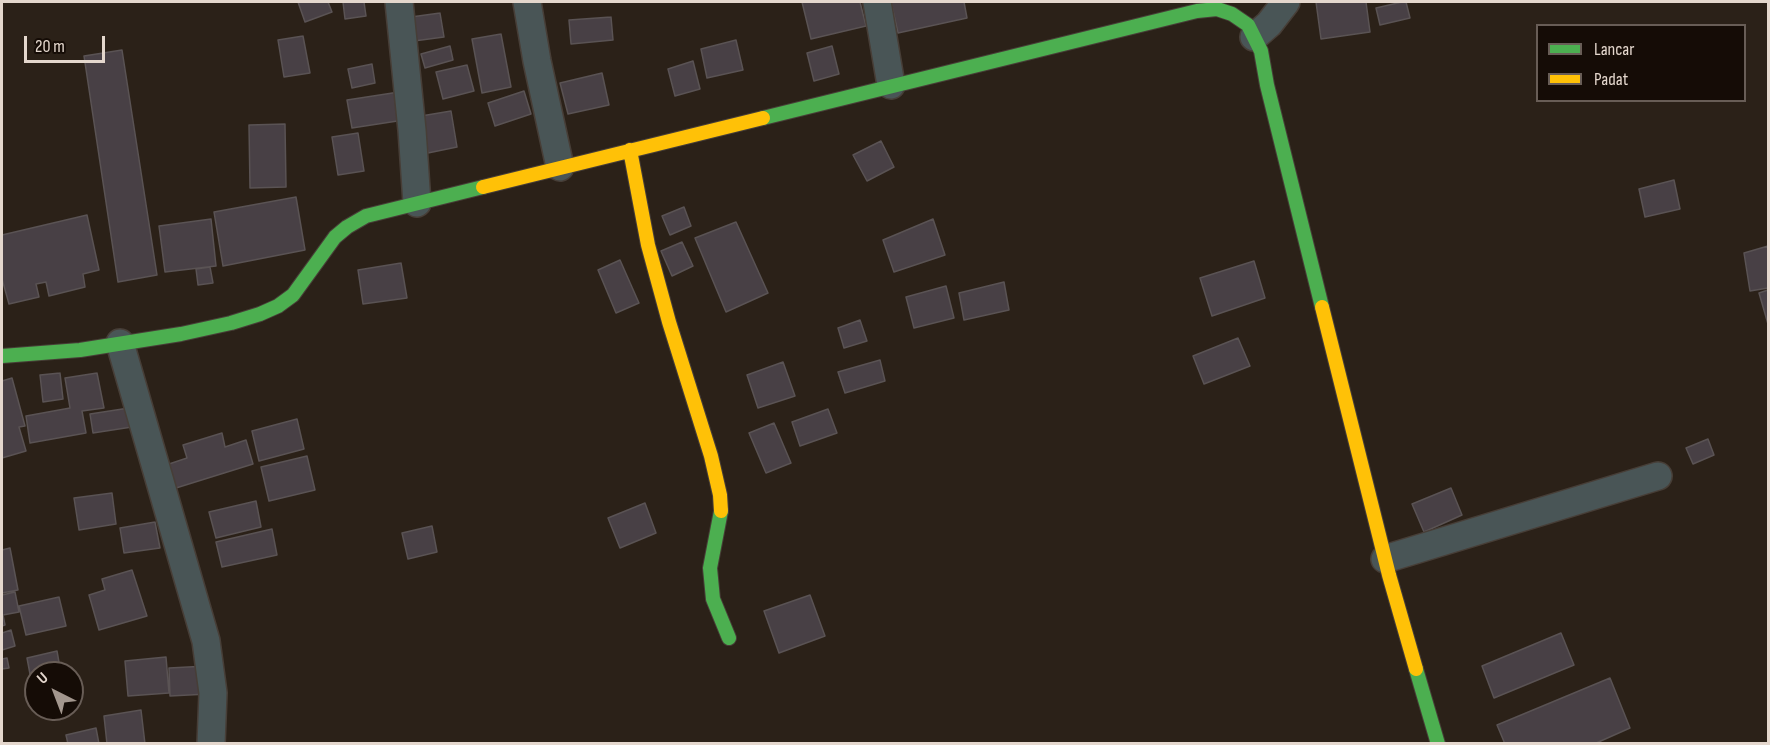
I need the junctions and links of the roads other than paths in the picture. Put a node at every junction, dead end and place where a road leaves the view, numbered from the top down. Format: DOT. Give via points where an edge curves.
graph roads {
  1 [pos="399,2"];
  2 [pos="527,2"];
  3 [pos="878,2"];
  4 [pos="1286,2"];
  5 [pos="1168,10"];
  6 [pos="1254,37"];
  7 [pos="891,85"];
  8 [pos="630,150"];
  9 [pos="560,167"];
  10 [pos="417,203"];
  11 [pos="120,343"];
  12 [pos="2,356"];
  13 [pos="1658,476"];
  14 [pos="1385,560"];
  15 [pos="729,638"];
  16 [pos="211,744"];
  17 [pos="1438,744"];
  1 -- 10 [label="street"];
  2 -- 9 [label="street"];
  3 -- 7 [label="street"];
  4 -- 6 [label="street"];
  5 -- 6 [label="street" via="1217,9 1248,25"];
  5 -- 7 [label="street"];
  6 -- 14 [label="street" via="1261,51"];
  7 -- 8 [label="street"];
  8 -- 9 [label="street"];
  8 -- 15 [label="street" via="648,245 720,495 722,515 710,568 713,599"];
  9 -- 10 [label="street"];
  10 -- 11 [label="street" via="366,216 347,227 335,237 293,295 278,306 231,323"];
  11 -- 12 [label="street"];
  11 -- 16 [label="street" via="206,641 213,693"];
  13 -- 14 [label="street"];
  14 -- 17 [label="street"];
}
